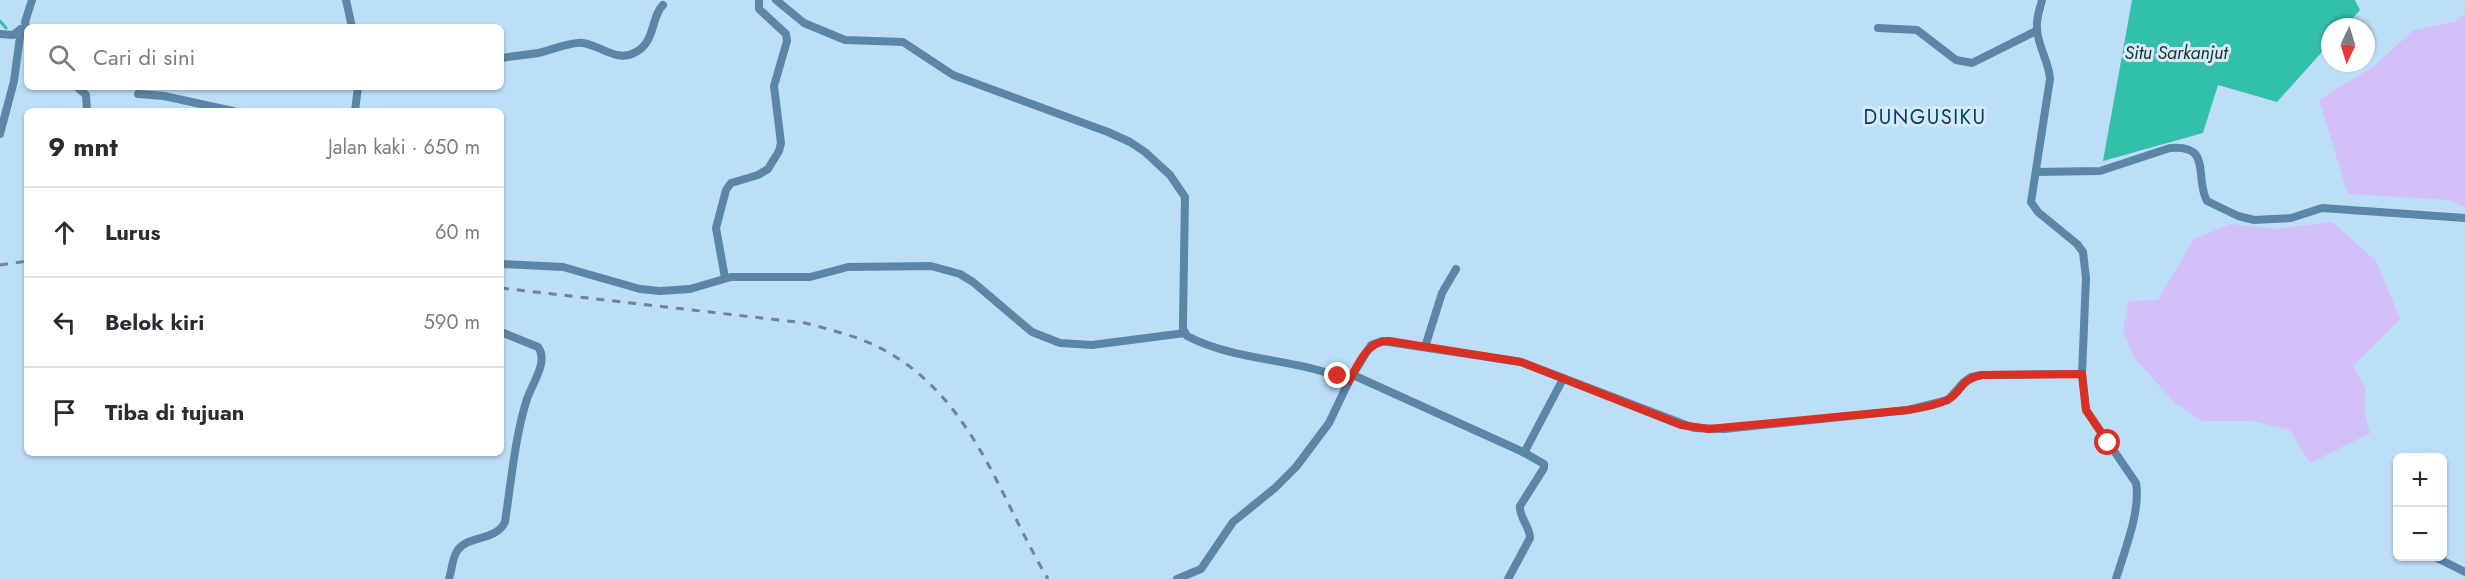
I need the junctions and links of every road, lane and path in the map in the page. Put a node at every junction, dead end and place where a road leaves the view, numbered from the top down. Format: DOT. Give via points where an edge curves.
graph roads {
  1 [pos="32,0"];
  2 [pos="346,0"];
  3 [pos="759,0"];
  4 [pos="776,0"];
  5 [pos="2042,0"];
  6 [pos="663,5"];
  7 [pos="25,24"];
  8 [pos="351,24"];
  9 [pos="24,27"];
  10 [pos="1878,28"];
  11 [pos="2036,31"];
  12 [pos="0,34"];
  13 [pos="504,58"];
  14 [pos="80,90"];
  15 [pos="358,90"];
  16 [pos="138,94"];
  17 [pos="87,108"];
  18 [pos="219,108"];
  19 [pos="355,108"];
  20 [pos="0,134"];
  21 [pos="2036,172"];
  22 [pos="2465,218"];
  23 [pos="504,264"];
  24 [pos="1456,269"];
  25 [pos="725,278"];
  26 [pos="504,333"];
  27 [pos="1185,333"];
  28 [pos="1425,347"];
  29 [pos="2082,374"];
  30 [pos="1351,378"];
  31 [pos="1563,378"];
  32 [pos="1524,453"];
  33 [pos="2443,561"];
  34 [pos="2465,572"];
  35 [pos="449,579"];
  36 [pos="1177,579"];
  37 [pos="1508,579"];
  38 [pos="2116,579"];
  1 -- 7 [label="street"];
  2 -- 8 [label="street"];
  3 -- 25 [label="street" via="759,9 786,34 774,86 781,143 768,169 731,183 726,190 716,228"];
  4 -- 27 [label="street" via="804,23 845,40 903,42 953,75 1108,132 1156,161 1185,197"];
  5 -- 11 [label="street"];
  6 -- 13 [label="street" via="647,42 638,52 626,56 582,42"];
  9 -- 12 [label="street" via="13,35"];
  9 -- 20 [label="street"];
  10 -- 11 [label="street" via="1917,30 1956,60 1972,63"];
  11 -- 21 [label="street" via="2050,79"];
  14 -- 17 [label="street" via="86,95"];
  15 -- 19 [label="street"];
  16 -- 18 [label="street"];
  21 -- 22 [label="street" via="2100,171 2180,147 2198,158 2207,201 2247,219 2291,218 2322,208"];
  21 -- 29 [label="street" via="2034,208 2083,252 2086,278"];
  23 -- 25 [label="street" via="563,267 660,291 690,290"];
  24 -- 28 [label="street" via="1442,293"];
  25 -- 27 [label="street" via="810,277 848,267 931,266 974,282 1032,332 1060,343 1092,345"];
  26 -- 35 [label="street" via="538,347 541,353 525,407 505,522 499,531 460,549"];
  27 -- 30 [label="street" via="1229,350"];
  28 -- 30 [label="street" via="1382,340 1371,345"];
  28 -- 31 [label="street" via="1521,362"];
  29 -- 31 [label="street" via="1982,375 1971,377 1948,400 1931,406 1709,429 1681,425"];
  29 -- 38 [label="street" via="2088,416 2135,479 2137,488"];
  30 -- 32 [label="street"];
  30 -- 36 [label="street" via="1329,423 1296,467 1233,522 1201,569"];
  31 -- 32 [label="street"];
  32 -- 37 [label="street" via="1544,468 1520,506 1519,513 1530,538"];
  33 -- 34 [label="street"];
}
